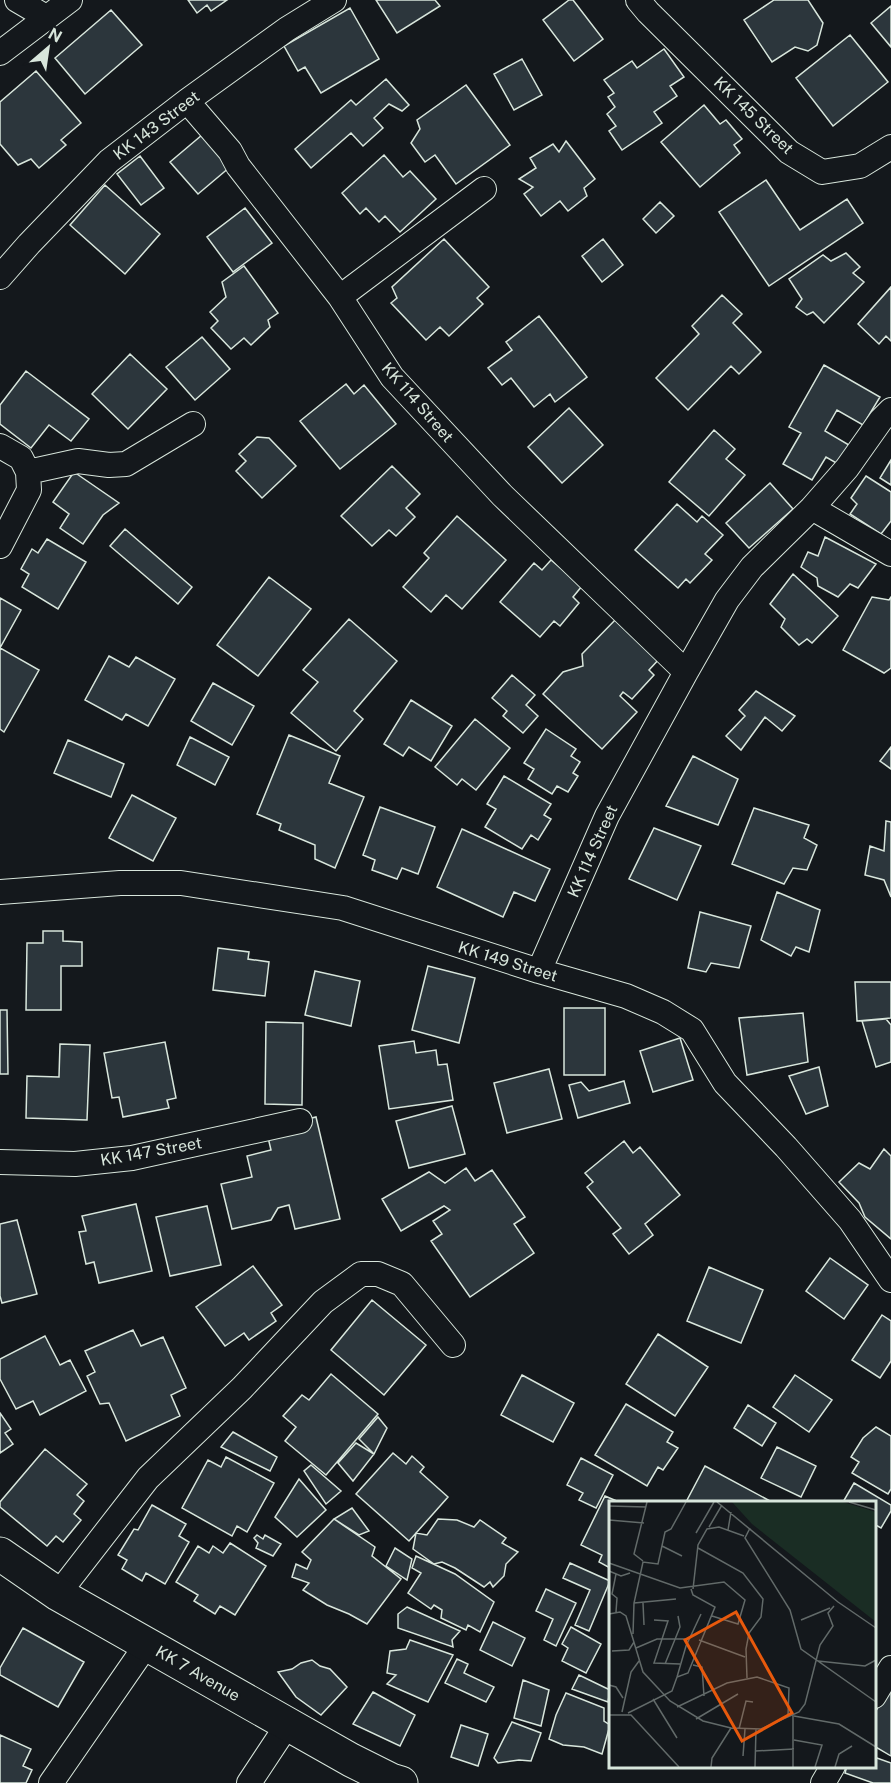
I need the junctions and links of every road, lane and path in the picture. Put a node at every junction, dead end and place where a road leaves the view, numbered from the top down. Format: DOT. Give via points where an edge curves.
graph roads {
  1 [pos="17,0"];
  2 [pos="70,0"];
  3 [pos="334,0"];
  4 [pos="638,0"];
  5 [pos="46,17"];
  6 [pos="0,53"];
  7 [pos="187,100"];
  8 [pos="891,147"];
  9 [pos="484,189"];
  10 [pos="0,277"];
  11 [pos="340,297"];
  12 [pos="891,410"];
  13 [pos="193,424"];
  14 [pos="0,446"];
  15 [pos="28,472"];
  16 [pos="812,508"];
  17 [pos="0,546"];
  18 [pos="891,554"];
  19 [pos="686,672"];
  20 [pos="0,892"];
  21 [pos="539,971"];
  22 [pos="300,1121"];
  23 [pos="0,1162"];
  24 [pos="891,1280"];
  25 [pos="453,1345"];
  26 [pos="0,1554"];
  27 [pos="58,1594"];
  28 [pos="147,1644"];
  29 [pos="891,1668"];
  30 [pos="876,1693"];
  31 [pos="288,1724"];
  32 [pos="831,1768"];
  33 [pos="51,1783"];
  34 [pos="249,1783"];
  35 [pos="401,1783"];
  36 [pos="823,1783"];
  1 -- 5 [label="street"];
  2 -- 5 [label="street"];
  3 -- 7 [label="street, KK 143 Street"];
  4 -- 8 [label="street, KK 145 Street" via="789,152 822,172 860,166"];
  5 -- 6 [label="street"];
  7 -- 10 [label="street, KK 143 Street" via="109,161"];
  7 -- 11 [label="street, KK 114 Street"];
  9 -- 11 [label="street"];
  11 -- 19 [label="street, KK 114 Street" via="392,377 502,495"];
  12 -- 16 [label="street, KK 114 Street"];
  13 -- 15 [label="street" via="126,464 78,461"];
  14 -- 15 [label="street" via="21,458"];
  15 -- 17 [label="street" via="29,490"];
  16 -- 18 [label="street"];
  16 -- 19 [label="street, KK 114 Street" via="752,567"];
  19 -- 21 [label="street, KK 114 Street" via="607,816"];
  20 -- 21 [label="street, KK 149 Street" via="120,883 181,883 343,908"];
  21 -- 24 [label="street, KK 149 Street" via="626,996 692,1030 725,1083 850,1220"];
  22 -- 23 [label="street, KK 147 Street" via="132,1158 75,1164"];
  25 -- 27 [label="street" via="402,1284 378,1275 361,1274 323,1302 242,1388 148,1478"];
  26 -- 27 [label="street, KK 7 Avenue"];
  27 -- 28 [label="street, KK 7 Avenue"];
  28 -- 31 [label="street, KK 7 Avenue"];
  28 -- 33 [label="street"];
  29 -- 30 [label="street"];
  31 -- 34 [label="street"];
  31 -- 35 [label="street, KK 7 Avenue"];
  32 -- 36 [label="street"];
}
